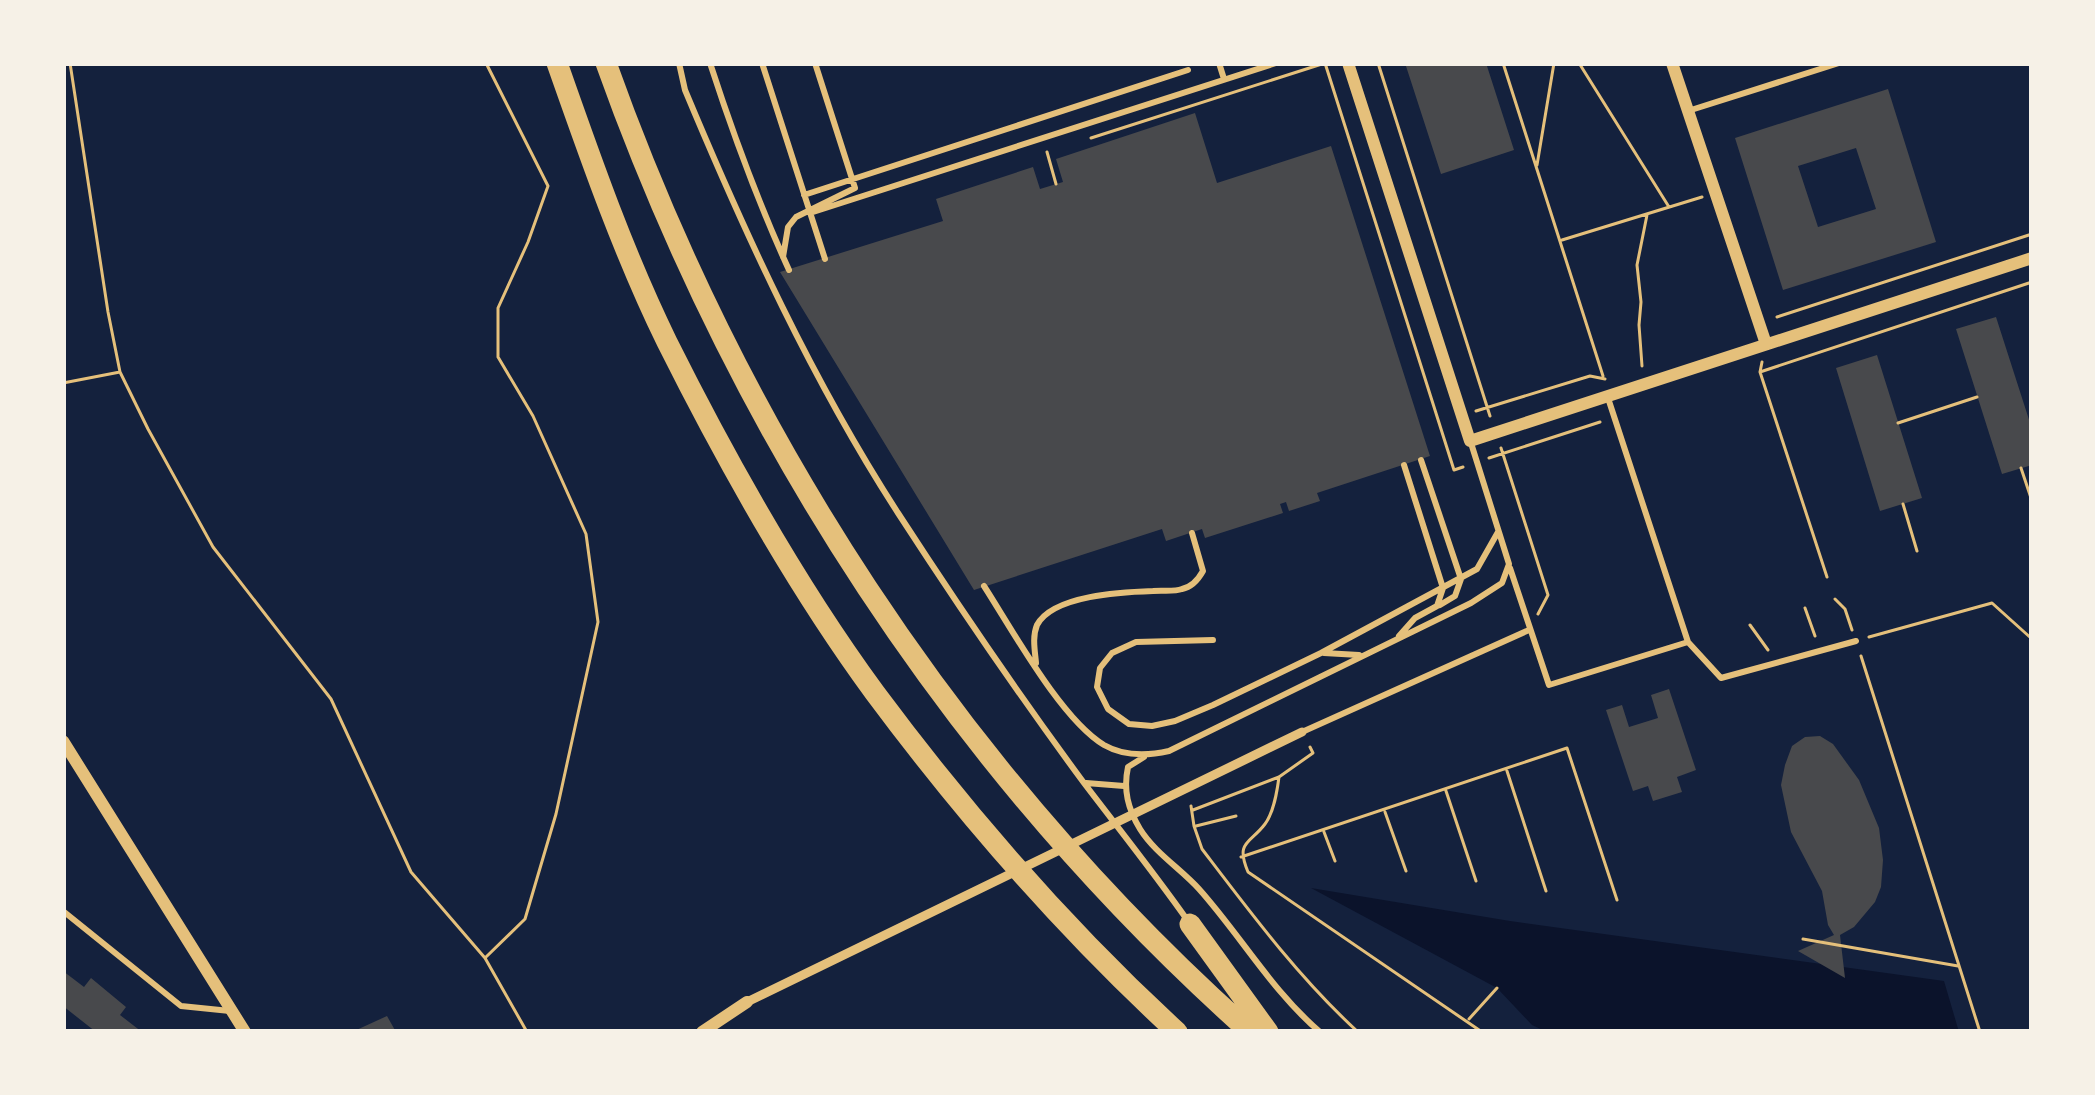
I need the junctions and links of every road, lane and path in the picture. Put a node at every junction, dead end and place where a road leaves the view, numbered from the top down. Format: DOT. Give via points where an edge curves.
graph roads {
  1 [pos="70,63"];
  2 [pos="486,63"];
  3 [pos="557,63"];
  4 [pos="606,63"];
  5 [pos="679,63"];
  6 [pos="710,63"];
  7 [pos="762,63"];
  8 [pos="815,63"];
  9 [pos="1219,63"];
  10 [pos="1276,63"];
  11 [pos="1325,63"];
  12 [pos="1348,63"];
  13 [pos="1378,63"];
  14 [pos="1503,63"];
  15 [pos="1554,63"];
  16 [pos="1579,63"];
  17 [pos="1672,63"];
  18 [pos="1839,63"];
  19 [pos="1264,65"];
  20 [pos="1188,70"];
  21 [pos="1224,79"];
  22 [pos="1687,111"];
  23 [pos="1089,139"];
  24 [pos="1046,153"];
  25 [pos="1536,166"];
  26 [pos="1056,184"];
  27 [pos="1715,194"];
  28 [pos="804,195"];
  29 [pos="1670,207"];
  30 [pos="810,213"];
  31 [pos="1647,214"];
  32 [pos="2032,235"];
  33 [pos="1561,241"];
  34 [pos="783,257"];
  35 [pos="2032,258"];
  36 [pos="825,259"];
  37 [pos="789,270"];
  38 [pos="2032,282"];
  39 [pos="1760,327"];
  40 [pos="1766,344"];
  41 [pos="1642,368"];
  42 [pos="120,372"];
  43 [pos="1760,372"];
  44 [pos="63,383"];
  45 [pos="1607,395"];
  46 [pos="1978,397"];
  47 [pos="1614,418"];
  48 [pos="1898,423"];
  49 [pos="1470,441"];
  50 [pos="1421,460"];
  51 [pos="1404,465"];
  52 [pos="2020,468"];
  53 [pos="1454,470"];
  54 [pos="2032,501"];
  55 [pos="1903,504"];
  56 [pos="1498,532"];
  57 [pos="1192,533"];
  58 [pos="1917,551"];
  59 [pos="1509,564"];
  60 [pos="1827,577"];
  61 [pos="1461,579"];
  62 [pos="984,586"];
  63 [pos="1443,588"];
  64 [pos="1548,595"];
  65 [pos="1834,599"];
  66 [pos="1437,606"];
  67 [pos="1805,608"];
  68 [pos="1750,625"];
  69 [pos="1530,630"];
  70 [pos="1396,639"];
  71 [pos="2032,639"];
  72 [pos="1213,640"];
  73 [pos="1856,640"];
  74 [pos="1688,642"];
  75 [pos="1820,649"];
  76 [pos="1321,652"];
  77 [pos="1365,655"];
  78 [pos="1776,661"];
  79 [pos="1036,667"];
  80 [pos="1302,732"];
  81 [pos="63,742"];
  82 [pos="1148,755"];
  83 [pos="1506,769"];
  84 [pos="1279,777"];
  85 [pos="1084,782"];
  86 [pos="1124,786"];
  87 [pos="1185,788"];
  88 [pos="1445,789"];
  89 [pos="1192,810"];
  90 [pos="1384,810"];
  91 [pos="1236,816"];
  92 [pos="1194,826"];
  93 [pos="1324,830"];
  94 [pos="1241,856"];
  95 [pos="1335,861"];
  96 [pos="1406,871"];
  97 [pos="1476,880"];
  98 [pos="1546,890"];
  99 [pos="1617,900"];
  100 [pos="63,911"];
  101 [pos="1190,924"];
  102 [pos="1803,939"];
  103 [pos="485,958"];
  104 [pos="1960,966"];
  105 [pos="1497,988"];
  106 [pos="748,1002"];
  107 [pos="232,1011"];
  108 [pos="1468,1020"];
  109 [pos="245,1032"];
  110 [pos="527,1032"];
  111 [pos="702,1032"];
  112 [pos="1177,1032"];
  113 [pos="1250,1032"];
  114 [pos="1268,1032"];
  115 [pos="1320,1032"];
  116 [pos="1358,1032"];
  117 [pos="1482,1032"];
  118 [pos="1980,1032"];
  1 -- 42 [label="path"];
  2 -- 103 [label="path" via="548,186 498,308 498,357 586,534 598,622 524,919"];
  3 -- 112 [label="highway" via="666,339 808,593 950,788 1069,925"];
  4 -- 113 [label="highway" via="709,314 793,472 914,661 1108,893"];
  5 -- 85 [label="lane" via="759,260 856,444"];
  6 -- 34 [label="lane"];
  7 -- 28 [label="lane"];
  8 -- 34 [label="lane" via="855,188 796,217"];
  9 -- 21 [label="lane"];
  10 -- 19 [label="lane"];
  11 -- 23 [label="path"];
  11 -- 53 [label="path"];
  12 -- 49 [label="street"];
  13 -- 33 [label="path" via="1487,408 1590,376 1604,379"];
  14 -- 25 [label="path"];
  15 -- 25 [label="path"];
  16 -- 29 [label="path"];
  17 -- 22 [label="street"];
  18 -- 22 [label="lane"];
  19 -- 21 [label="lane"];
  20 -- 28 [label="lane"];
  21 -- 30 [label="lane"];
  22 -- 27 [label="street"];
  24 -- 26 [label="path"];
  25 -- 33 [label="path"];
  27 -- 29 [label="path"];
  27 -- 39 [label="street"];
  28 -- 30 [label="lane"];
  29 -- 31 [label="path"];
  30 -- 36 [label="lane"];
  31 -- 33 [label="path"];
  31 -- 41 [label="path" via="1637,265"];
  32 -- 39 [label="path"];
  34 -- 37 [label="lane"];
  35 -- 40 [label="street"];
  38 -- 43 [label="path"];
  39 -- 40 [label="street"];
  40 -- 43 [label="path"];
  40 -- 45 [label="street"];
  42 -- 44 [label="path"];
  42 -- 103 [label="path" via="213,548 332,699 411,872"];
  43 -- 60 [label="path"];
  45 -- 47 [label="lane"];
  45 -- 49 [label="street"];
  46 -- 48 [label="path"];
  47 -- 64 [label="path" via="1503,454"];
  47 -- 74 [label="lane"];
  49 -- 56 [label="lane"];
  50 -- 61 [label="lane"];
  51 -- 63 [label="lane"];
  52 -- 54 [label="path"];
  55 -- 58 [label="path"];
  56 -- 59 [label="lane"];
  56 -- 61 [label="lane" via="1477,569"];
  57 -- 79 [label="lane" via="1203,571 1198,580 1050,611 1036,629"];
  59 -- 69 [label="lane"];
  59 -- 70 [label="lane" via="1488,594"];
  61 -- 63 [label="lane"];
  61 -- 66 [label="lane" via="1455,596"];
  62 -- 79 [label="lane"];
  63 -- 66 [label="lane"];
  63 -- 76 [label="lane"];
  65 -- 73 [label="path"];
  66 -- 70 [label="lane"];
  67 -- 75 [label="path"];
  68 -- 78 [label="path"];
  69 -- 74 [label="lane" via="1549,685"];
  69 -- 80 [label="lane"];
  70 -- 77 [label="lane"];
  71 -- 73 [label="path" via="1992,603"];
  72 -- 76 [label="lane" via="1136,642 1112,653 1097,687 1108,709 1129,724 1175,721"];
  73 -- 75 [label="lane"];
  73 -- 104 [label="path"];
  74 -- 78 [label="lane" via="1721,678"];
  75 -- 78 [label="lane"];
  76 -- 77 [label="lane"];
  77 -- 82 [label="lane"];
  79 -- 82 [label="lane" via="1077,724 1106,747"];
  80 -- 84 [label="path" via="1313,753"];
  80 -- 87 [label="street"];
  81 -- 107 [label="street"];
  82 -- 86 [label="lane" via="1128,767"];
  83 -- 88 [label="path"];
  83 -- 98 [label="path"];
  83 -- 99 [label="path" via="1567,748"];
  84 -- 89 [label="path"];
  84 -- 94 [label="path" via="1266,823"];
  85 -- 86 [label="lane"];
  85 -- 101 [label="lane"];
  86 -- 115 [label="lane" via="1141,831"];
  87 -- 89 [label="path"];
  87 -- 106 [label="street"];
  88 -- 90 [label="path"];
  88 -- 97 [label="path"];
  89 -- 92 [label="path"];
  90 -- 93 [label="path"];
  90 -- 96 [label="path"];
  91 -- 92 [label="path"];
  92 -- 116 [label="path" via="1236,893"];
  93 -- 94 [label="path"];
  93 -- 95 [label="path"];
  94 -- 108 [label="path" via="1248,872"];
  100 -- 107 [label="lane" via="181,1006"];
  101 -- 114 [label="highway"];
  102 -- 104 [label="path"];
  103 -- 110 [label="path"];
  104 -- 118 [label="path"];
  105 -- 108 [label="path"];
  106 -- 111 [label="street"];
  107 -- 109 [label="street"];
  108 -- 117 [label="path"];
}
